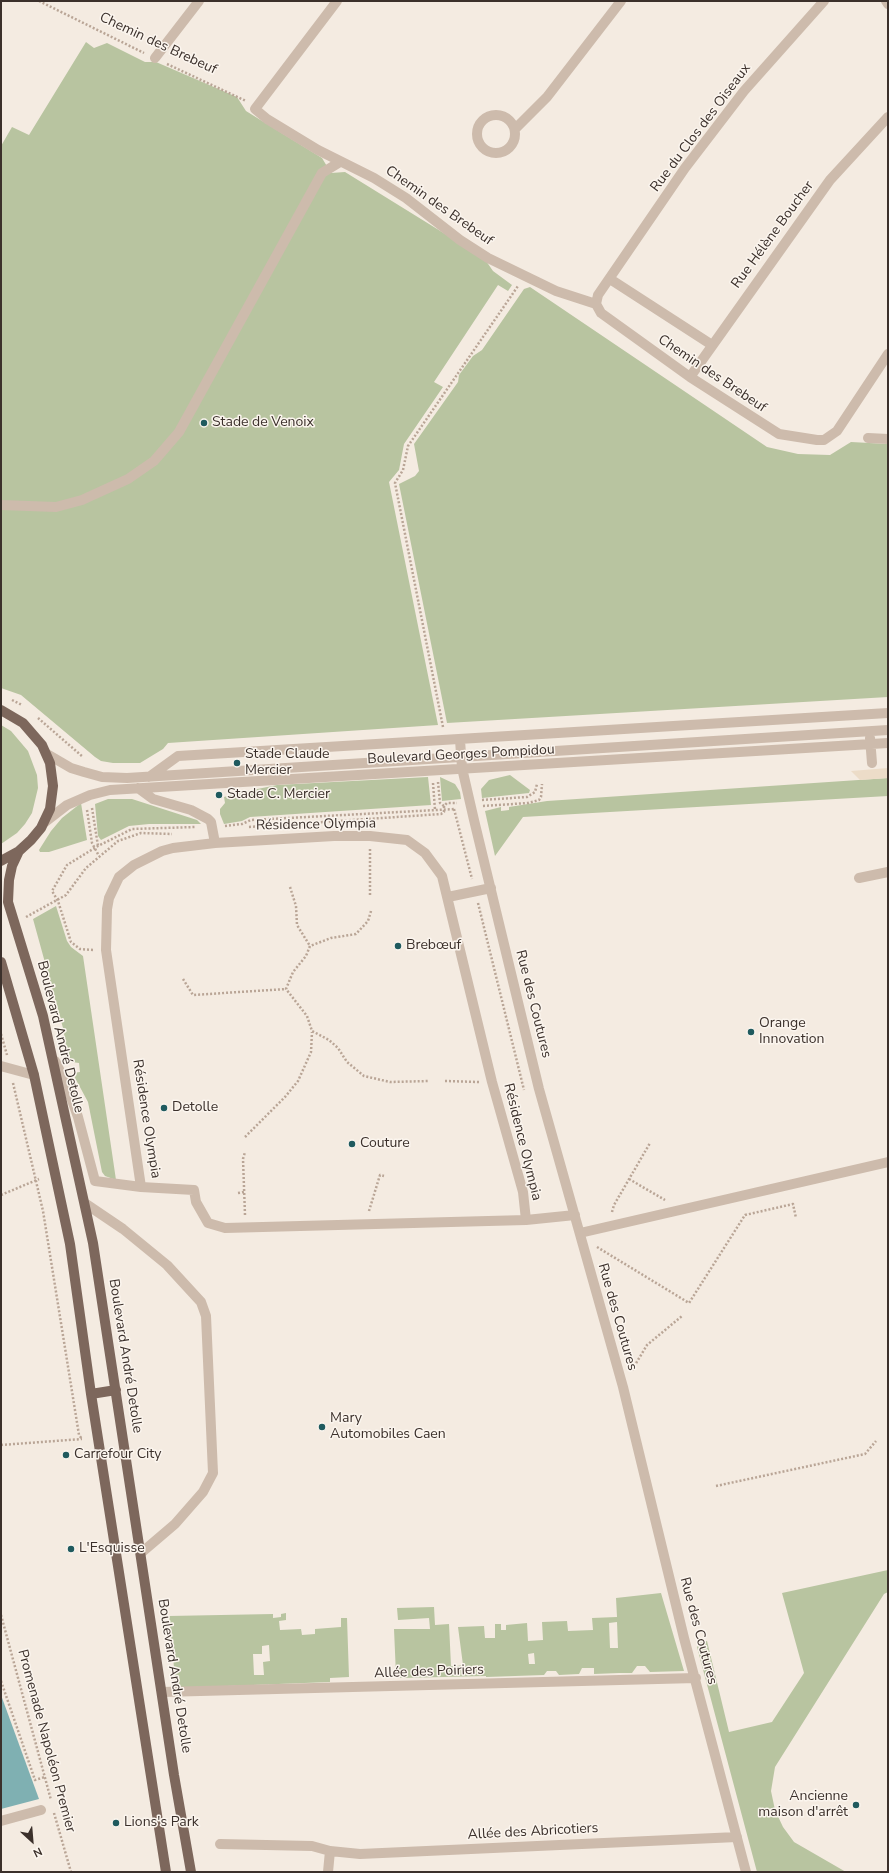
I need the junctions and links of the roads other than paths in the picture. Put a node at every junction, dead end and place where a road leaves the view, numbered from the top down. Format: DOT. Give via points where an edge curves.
graph roads {
  1 [pos="199,1"];
  2 [pos="337,1"];
  3 [pos="621,1"];
  4 [pos="824,1"];
  5 [pos="886,1"];
  6 [pos="888,4"];
  7 [pos="155,58"];
  8 [pos="888,116"];
  9 [pos="515,129"];
  10 [pos="340,162"];
  11 [pos="610,279"];
  12 [pos="596,304"];
  13 [pos="712,345"];
  14 [pos="888,354"];
  15 [pos="690,377"];
  16 [pos="868,438"];
  17 [pos="888,439"];
  18 [pos="1,504"];
  19 [pos="1,710"];
  20 [pos="888,714"];
  21 [pos="888,730"];
  22 [pos="869,732"];
  23 [pos="460,740"];
  24 [pos="888,743"];
  25 [pos="870,744"];
  26 [pos="47,754"];
  27 [pos="461,758"];
  28 [pos="872,764"];
  29 [pos="462,768"];
  30 [pos="149,777"];
  31 [pos="138,788"];
  32 [pos="45,822"];
  33 [pos="215,843"];
  34 [pos="19,852"];
  35 [pos="1,861"];
  36 [pos="888,872"];
  37 [pos="859,878"];
  38 [pos="491,888"];
  39 [pos="448,897"];
  40 [pos="2,972"];
  41 [pos="53,1056"];
  42 [pos="5,1067"];
  43 [pos="34,1075"];
  44 [pos="888,1162"];
  45 [pos="141,1187"];
  46 [pos="86,1204"];
  47 [pos="575,1215"];
  48 [pos="526,1220"];
  49 [pos="580,1233"];
  50 [pos="116,1390"];
  51 [pos="90,1394"];
  52 [pos="141,1553"];
  53 [pos="696,1678"];
  54 [pos="162,1692"];
  55 [pos="40,1810"];
  56 [pos="1,1821"];
  57 [pos="737,1837"];
  58 [pos="220,1844"];
  59 [pos="330,1851"];
  60 [pos="166,1872"];
  61 [pos="191,1872"];
  62 [pos="328,1872"];
  63 [pos="746,1872"];
  1 -- 7 [label="street"];
  2 -- 10 [label="street, Chemin des Brebeuf" via="255,108 266,119"];
  3 -- 9 [label="street" via="548,97"];
  4 -- 11 [label="street, Rue du Clos des Oiseaux" via="744,91 694,156"];
  5 -- 6 [label="street"];
  8 -- 13 [label="street, Rue Hélène Boucher" via="830,180"];
  10 -- 12 [label="street, Chemin des Brebeuf" via="374,178 406,198 460,240 488,258 556,291"];
  10 -- 18 [label="street" via="322,173 179,432 154,460 128,478 82,500 56,507"];
  11 -- 12 [label="street, Rue du Clos des Oiseaux" via="598,295"];
  11 -- 13 [label="street"];
  12 -- 15 [label="street, Chemin des Brebeuf" via="601,313"];
  13 -- 15 [label="street, Rue Hélène Boucher"];
  14 -- 15 [label="street, Chemin des Brebeuf" via="837,431 824,440 779,434"];
  16 -- 17 [label="street"];
  19 -- 26 [label="main road" via="34,733"];
  20 -- 23 [label="street"];
  21 -- 22 [label="street, Boulevard Georges Pompidou"];
  22 -- 25 [label="street"];
  22 -- 27 [label="street, Boulevard Georges Pompidou"];
  23 -- 27 [label="street, Rue des Coutures"];
  23 -- 30 [label="street" via="178,756"];
  24 -- 25 [label="street, Boulevard Georges Pompidou"];
  25 -- 28 [label="street"];
  25 -- 29 [label="street, Boulevard Georges Pompidou"];
  26 -- 30 [label="street, Boulevard Georges Pompidou" via="71,768 96,775"];
  26 -- 32 [label="main road" via="53,792"];
  27 -- 29 [label="street, Rue des Coutures"];
  27 -- 30 [label="street, Boulevard Georges Pompidou"];
  29 -- 31 [label="street, Boulevard Georges Pompidou"];
  29 -- 38 [label="street, Rue des Coutures"];
  31 -- 32 [label="street, Boulevard Georges Pompidou" via="110,790 90,795 67,805"];
  31 -- 33 [label="street" via="153,798 191,810 208,819 211,822"];
  32 -- 34 [label="main road"];
  33 -- 39 [label="street, Résidence Olympia" via="334,836 407,840 426,853 442,876"];
  33 -- 45 [label="street, Résidence Olympia" via="162,851 134,865 119,878 109,898 106,950"];
  34 -- 35 [label="main road"];
  34 -- 41 [label="main road, Boulevard André Detolle" via="9,880 8,902 31,972"];
  36 -- 37 [label="street"];
  38 -- 39 [label="street"];
  38 -- 47 [label="street, Rue des Coutures" via="540,1089"];
  39 -- 48 [label="street, Résidence Olympia" via="492,1082 524,1192"];
  40 -- 43 [label="main road"];
  41 -- 45 [label="street" via="78,1117 94,1181"];
  41 -- 46 [label="main road, Boulevard André Detolle"];
  42 -- 43 [label="street"];
  43 -- 51 [label="main road" via="70,1244"];
  44 -- 49 [label="street"];
  45 -- 48 [label="street, Résidence Olympia" via="194,1190 196,1202 208,1223 225,1228"];
  46 -- 50 [label="main road, Boulevard André Detolle"];
  46 -- 52 [label="street" via="168,1265 201,1302 206,1316 213,1473 203,1492 175,1524"];
  47 -- 48 [label="street"];
  47 -- 49 [label="street, Rue des Coutures"];
  49 -- 53 [label="street, Rue des Coutures"];
  50 -- 51 [label="main road"];
  50 -- 52 [label="main road, Boulevard André Detolle"];
  51 -- 60 [label="main road"];
  52 -- 54 [label="main road, Boulevard André Detolle"];
  53 -- 54 [label="street, Allée des Poiriers"];
  53 -- 57 [label="street, Rue des Coutures"];
  54 -- 61 [label="main road, Boulevard André Detolle"];
  55 -- 56 [label="street"];
  57 -- 59 [label="street, Allée des Abricotiers" via="360,1854"];
  57 -- 63 [label="street, Rue des Coutures"];
  58 -- 59 [label="street, Allée des Abricotiers" via="312,1846"];
  59 -- 62 [label="street"];
}
